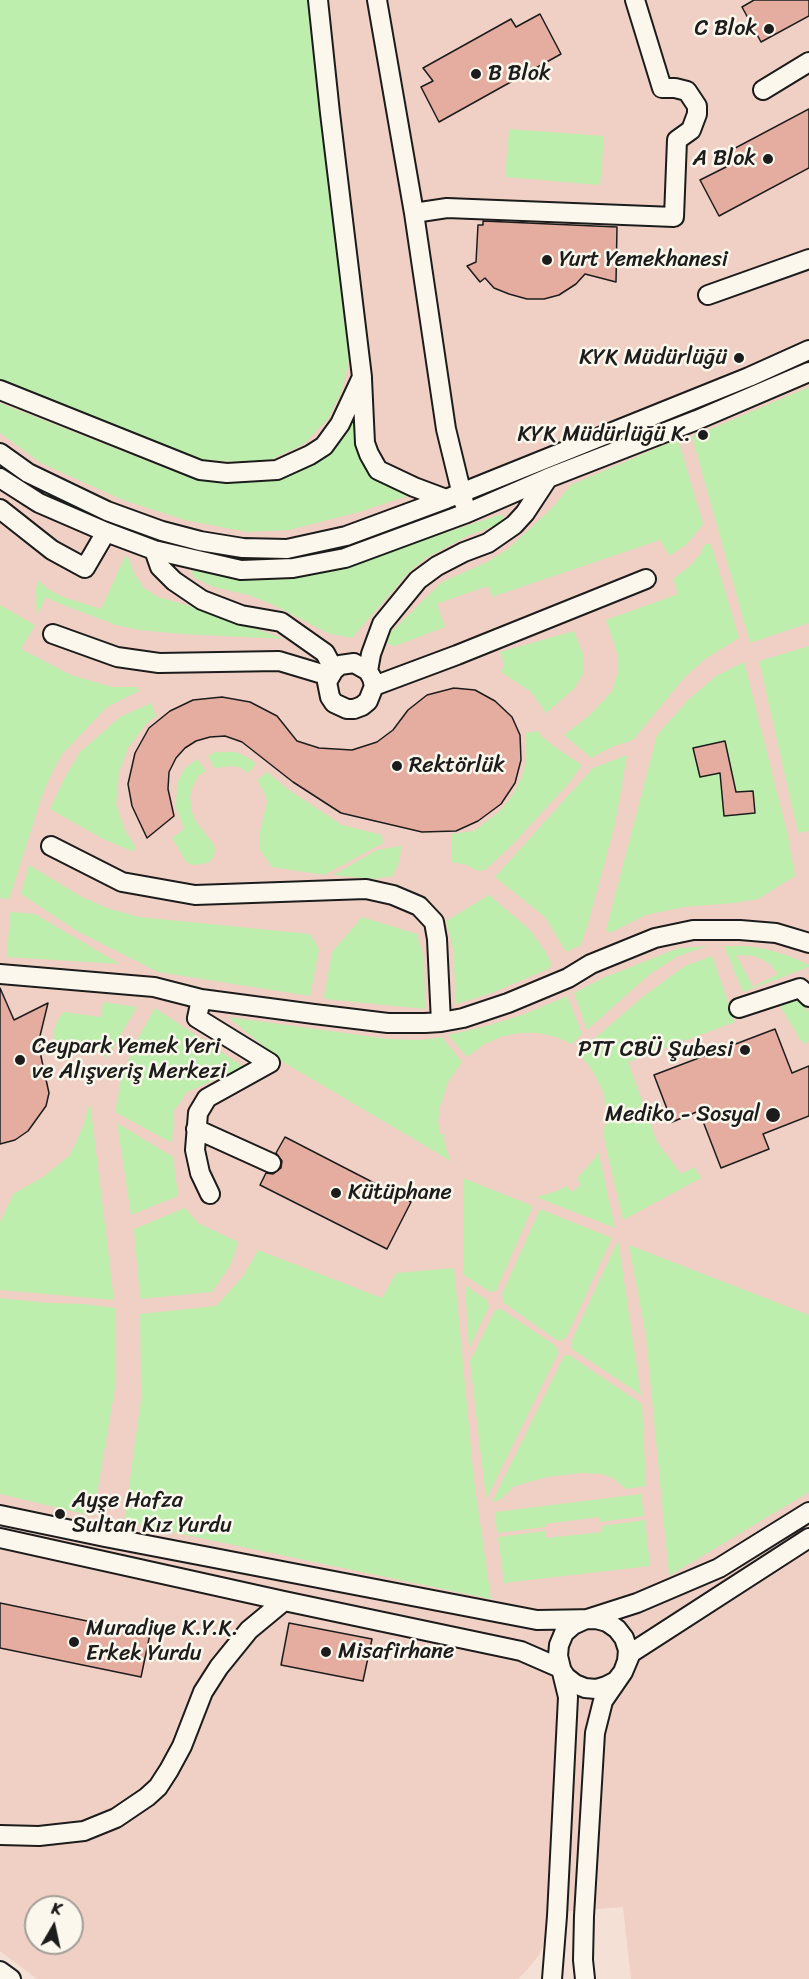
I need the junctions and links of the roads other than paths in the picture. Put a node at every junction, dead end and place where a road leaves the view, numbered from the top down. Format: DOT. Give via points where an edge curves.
graph roads {
  1 [pos="318,0"];
  2 [pos="377,0"];
  3 [pos="635,0"];
  4 [pos="809,62"];
  5 [pos="763,90"];
  6 [pos="414,213"];
  7 [pos="809,259"];
  8 [pos="708,295"];
  9 [pos="809,350"];
  10 [pos="809,372"];
  11 [pos="362,378"];
  12 [pos="0,390"];
  13 [pos="0,453"];
  14 [pos="0,478"];
  15 [pos="548,478"];
  16 [pos="453,495"];
  17 [pos="0,509"];
  18 [pos="467,513"];
  19 [pos="106,532"];
  20 [pos="154,550"];
  21 [pos="646,579"];
  22 [pos="53,634"];
  23 [pos="332,673"];
  24 [pos="371,679"];
  25 [pos="51,846"];
  26 [pos="809,943"];
  27 [pos="0,974"];
  28 [pos="809,998"];
  29 [pos="201,999"];
  30 [pos="739,1008"];
  31 [pos="441,1022"];
  32 [pos="196,1129"];
  33 [pos="271,1163"];
  34 [pos="210,1194"];
  35 [pos="809,1512"];
  36 [pos="0,1515"];
  37 [pos="95,1535"];
  38 [pos="0,1538"];
  39 [pos="809,1538"];
  40 [pos="91,1558"];
  41 [pos="284,1601"];
  42 [pos="584,1620"];
  43 [pos="560,1668"];
  44 [pos="623,1672"];
  45 [pos="0,1835"];
  46 [pos="0,1971"];
  47 [pos="11,1979"];
  48 [pos="552,1979"];
  49 [pos="585,1979"];
  1 -- 11 [label="street"];
  2 -- 6 [label="street"];
  3 -- 6 [label="street" via="662,88 687,91 697,106 690,130 677,140 675,217 447,208"];
  4 -- 5 [label="street"];
  6 -- 16 [label="street"];
  7 -- 8 [label="street"];
  9 -- 16 [label="street"];
  10 -- 15 [label="street"];
  11 -- 12 [label="street" via="340,424 324,446 277,470 227,473 200,470"];
  11 -- 16 [label="street" via="365,443 378,470 414,488"];
  13 -- 16 [label="street" via="28,473 107,511 162,531 243,548 287,549 346,536"];
  14 -- 19 [label="street" via="39,503"];
  15 -- 18 [label="street"];
  15 -- 24 [label="street" via="514,525 418,580 382,624 372,654"];
  16 -- 18 [label="street"];
  17 -- 19 [label="street" via="52,550 85,568"];
  18 -- 20 [label="street" via="345,558 292,568 241,570"];
  19 -- 20 [label="street"];
  20 -- 23 [label="street" via="160,567 174,581 202,600 241,615 281,622 325,653"];
  21 -- 24 [label="street" via="457,655"];
  22 -- 23 [label="street" via="117,657 159,663 279,661"];
  23 -- 24 [label="street" via="340,665 354,663 362,666"];
  23 -- 24 [label="street" via="327,682 330,697 347,709 368,701 372,694"];
  25 -- 31 [label="street" via="122,882 195,895 366,889 419,906 434,922"];
  26 -- 31 [label="street" via="776,933 732,929 693,930 655,938 508,1003"];
  27 -- 29 [label="street" via="154,987"];
  28 -- 30 [label="street" via="800,988"];
  29 -- 31 [label="street" via="388,1023"];
  29 -- 32 [label="street" via="197,1018 270,1063 207,1098 198,1113"];
  32 -- 33 [label="street"];
  32 -- 34 [label="street" via="195,1150"];
  35 -- 42 [label="street" via="719,1568 638,1603"];
  36 -- 37 [label="street"];
  37 -- 40 [label="street"];
  37 -- 42 [label="street" via="537,1620"];
  38 -- 40 [label="street"];
  39 -- 44 [label="street" via="631,1653"];
  40 -- 41 [label="street"];
  41 -- 43 [label="street" via="521,1651"];
  41 -- 45 [label="street" via="249,1630 219,1667 203,1692 169,1770 147,1797 116,1818 84,1831"];
  42 -- 43 [label="street" via="564,1634 559,1645"];
  42 -- 44 [label="street" via="607,1622 624,1638 628,1650"];
  43 -- 44 [label="street" via="575,1684 596,1689 616,1681"];
  43 -- 48 [label="street" via="568,1697"];
  44 -- 49 [label="street" via="603,1701 595,1733 584,1916"];
  46 -- 47 [label="street"];
}
